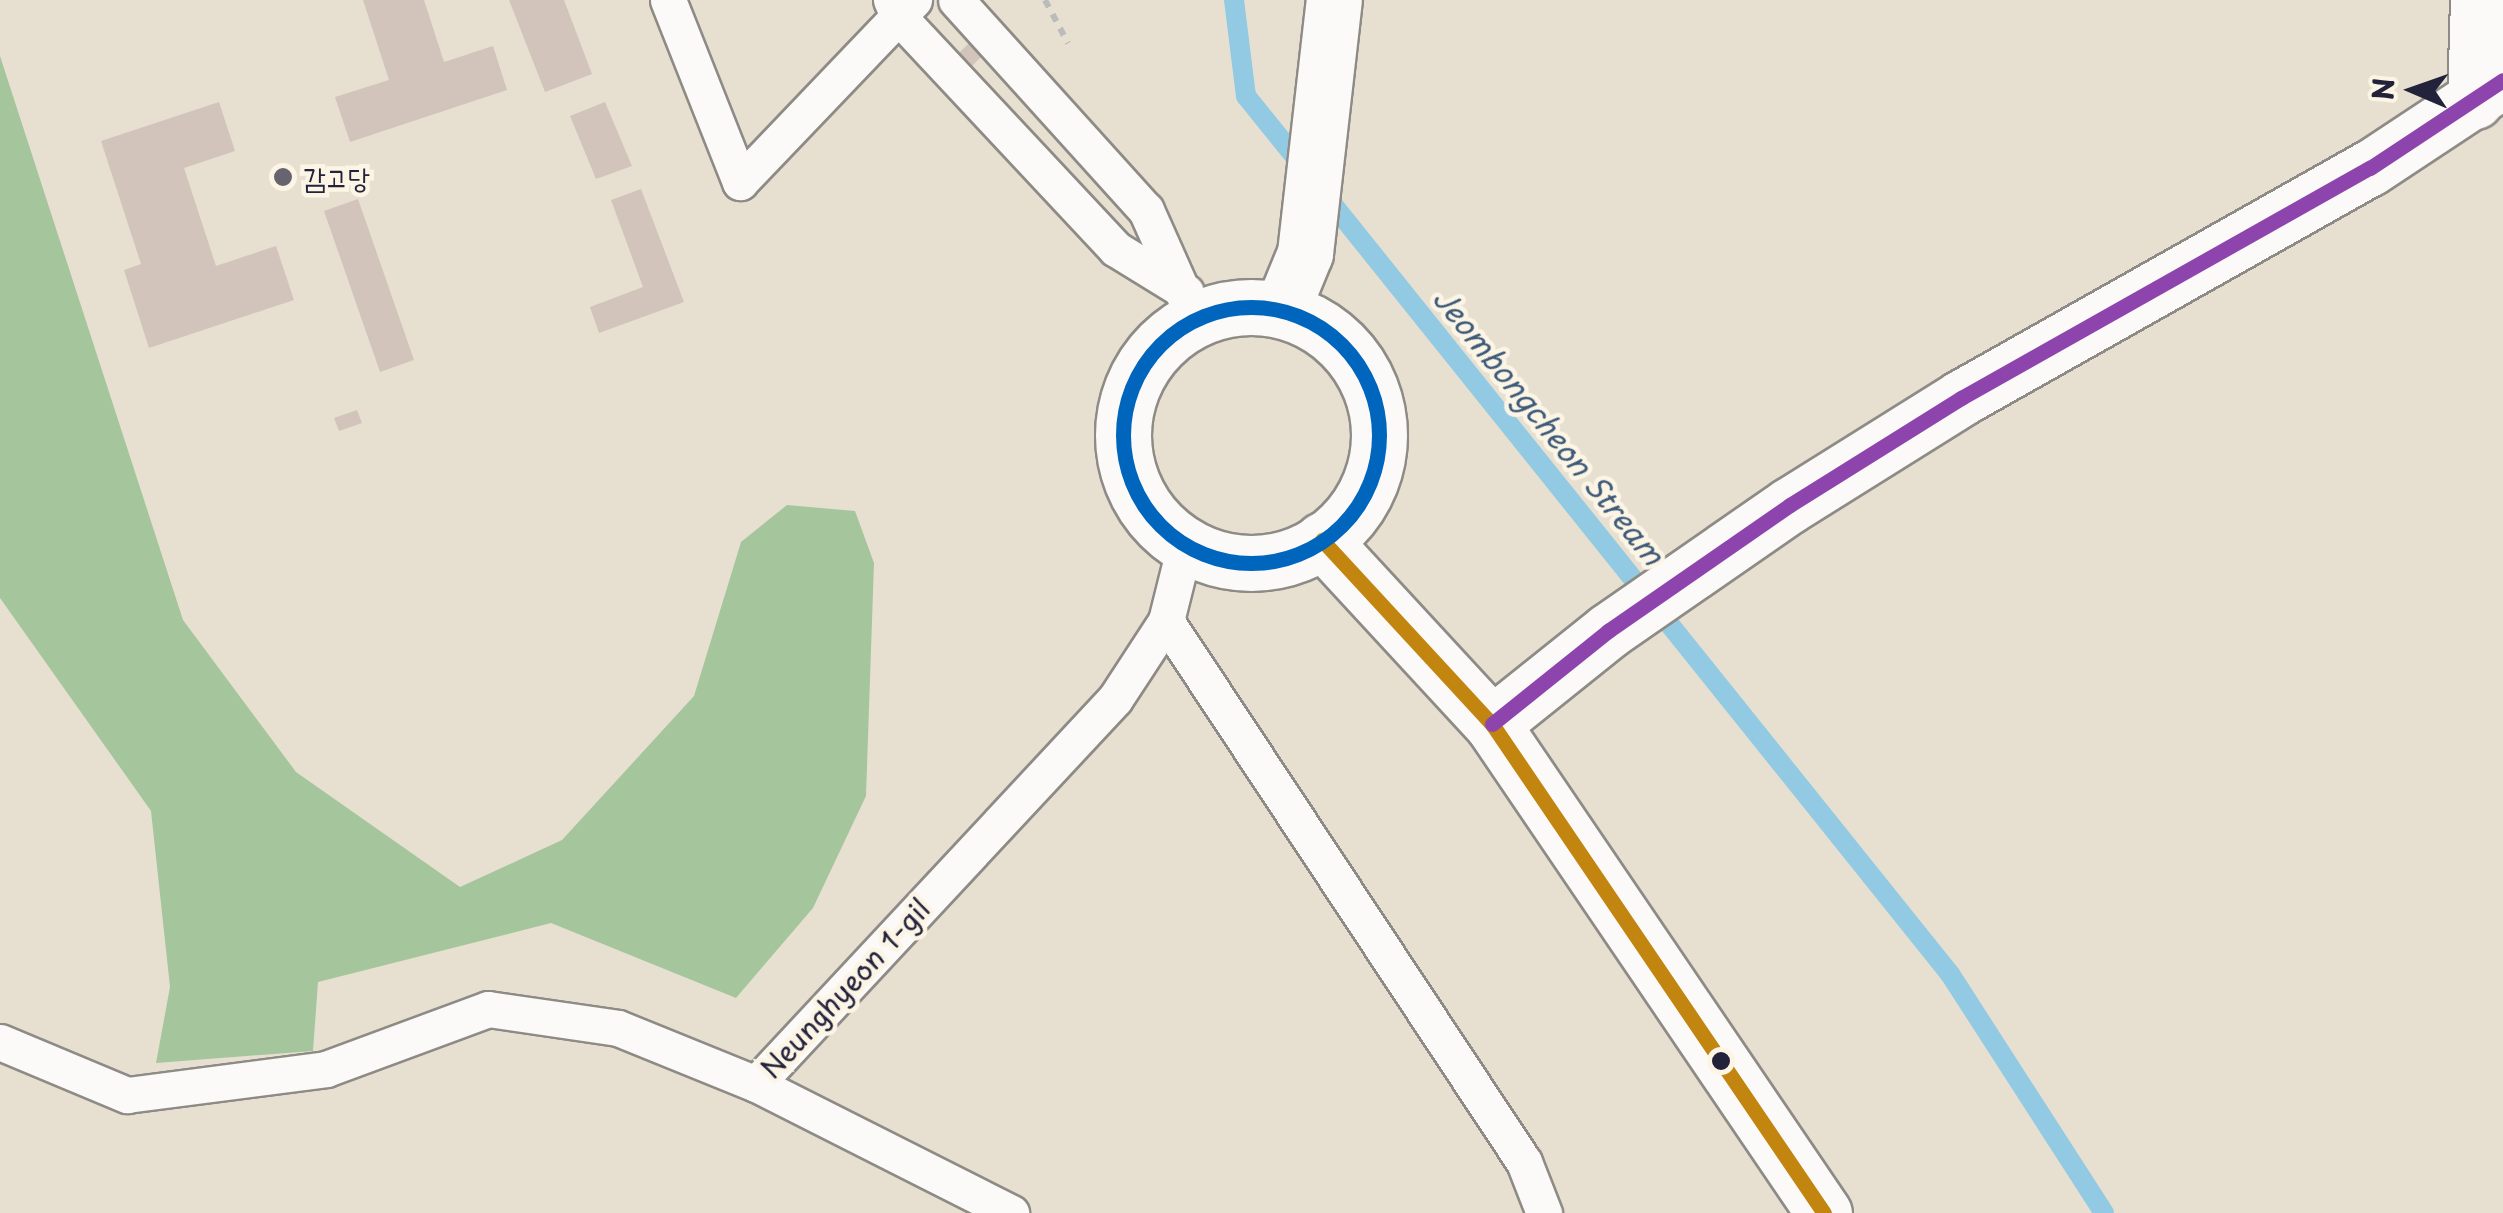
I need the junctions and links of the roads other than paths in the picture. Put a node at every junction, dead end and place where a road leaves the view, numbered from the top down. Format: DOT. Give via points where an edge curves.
graph roads {
  1 [pos="668,0"];
  2 [pos="956,0"];
  3 [pos="1334,0"];
  4 [pos="2478,0"];
  5 [pos="901,5"];
  6 [pos="2489,90"];
  7 [pos="1190,306"];
  8 [pos="1282,309"];
  9 [pos="1322,540"];
  10 [pos="1184,548"];
  11 [pos="1166,621"];
  12 [pos="1492,724"];
  13 [pos="10,1056"];
  14 [pos="756,1084"];
  15 [pos="1011,1213"];
  16 [pos="1544,1213"];
  17 [pos="1824,1213"];
  1 -- 5 [label="lane" via="740,182"];
  2 -- 7 [label="lane" via="1146,210"];
  3 -- 8 [label="street" via="1305,253"];
  4 -- 6 [label="street"];
  5 -- 7 [label="lane" via="1116,249"];
  6 -- 12 [label="street" via="2370,168 1961,398 1790,505 1608,630"];
  7 -- 8 [label="street"];
  7 -- 10 [label="street" via="1149,355 1129,393 1122,435 1136,490"];
  8 -- 9 [label="street" via="1339,339 1365,372 1378,414 1379,456 1365,496"];
  9 -- 10 [label="street" via="1303,553 1262,563"];
  9 -- 12 [label="street"];
  10 -- 11 [label="lane, Neunghyeon 1-gil"];
  11 -- 14 [label="lane, Neunghyeon 1-gil" via="1115,699"];
  11 -- 16 [label="lane" via="1524,1162"];
  12 -- 17 [label="street"];
  13 -- 14 [label="lane, Neunghyeon 1-gil" via="128,1095 326,1070 488,1009 618,1028"];
  14 -- 15 [label="lane"];
}
